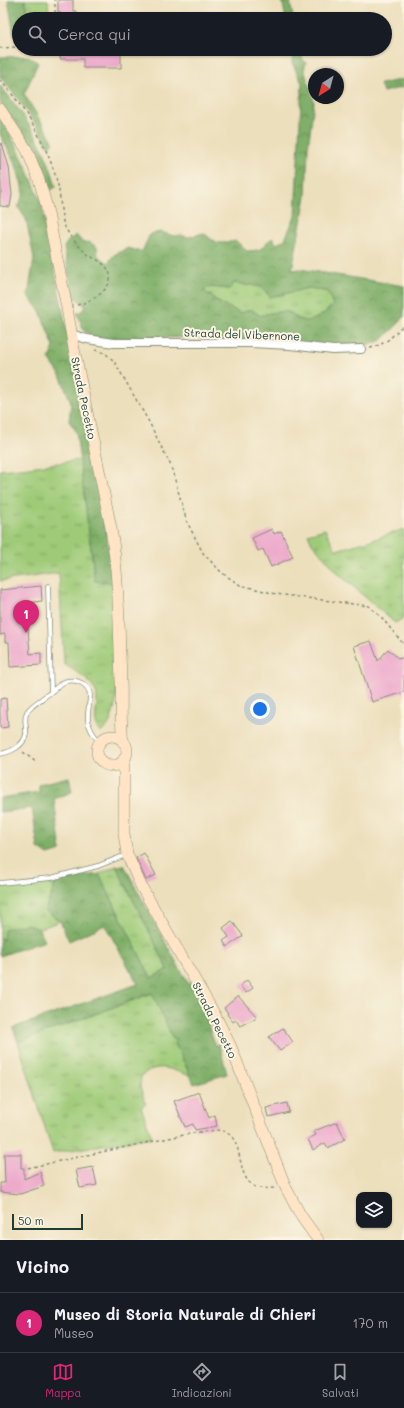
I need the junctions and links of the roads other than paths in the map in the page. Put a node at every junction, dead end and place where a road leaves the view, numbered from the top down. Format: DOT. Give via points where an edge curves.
graph roads {
  1 [pos="0,109"];
  2 [pos="71,334"];
  3 [pos="361,349"];
  4 [pos="48,586"];
  5 [pos="52,692"];
  6 [pos="122,699"];
  7 [pos="103,739"];
  8 [pos="123,742"];
  9 [pos="0,754"];
  10 [pos="124,759"];
  11 [pos="107,765"];
  12 [pos="124,799"];
  13 [pos="127,854"];
  14 [pos="0,883"];
  15 [pos="318,1240"];
  1 -- 2 [label="main road, Strada Pecetto" via="27,150 39,180"];
  2 -- 3 [label="street, Strada del Vibernone" via="114,343 251,343 332,350"];
  2 -- 6 [label="main road, Strada Pecetto" via="115,556"];
  4 -- 5 [label="lane"];
  5 -- 7 [label="lane" via="65,681 75,680 83,684 90,696 87,719 90,728"];
  5 -- 9 [label="lane" via="28,710 25,717 26,734 22,742 7,753"];
  6 -- 7 [label="main road, Strada Pecetto" via="115,720"];
  6 -- 8 [label="main road, Strada Pecetto"];
  7 -- 8 [label="main road" via="116,736"];
  7 -- 11 [label="main road, Strada Pecetto" via="98,746 98,755"];
  8 -- 10 [label="main road, Strada Pecetto" via="126,750"];
  10 -- 11 [label="main road" via="116,765"];
  10 -- 12 [label="main road, Strada Pecetto"];
  11 -- 12 [label="main road, Strada Pecetto" via="115,775"];
  12 -- 13 [label="main road, Strada Pecetto"];
  13 -- 14 [label="lane" via="98,866 51,878"];
  13 -- 15 [label="main road, Strada Pecetto" via="141,886 231,1047 286,1188"];
}
